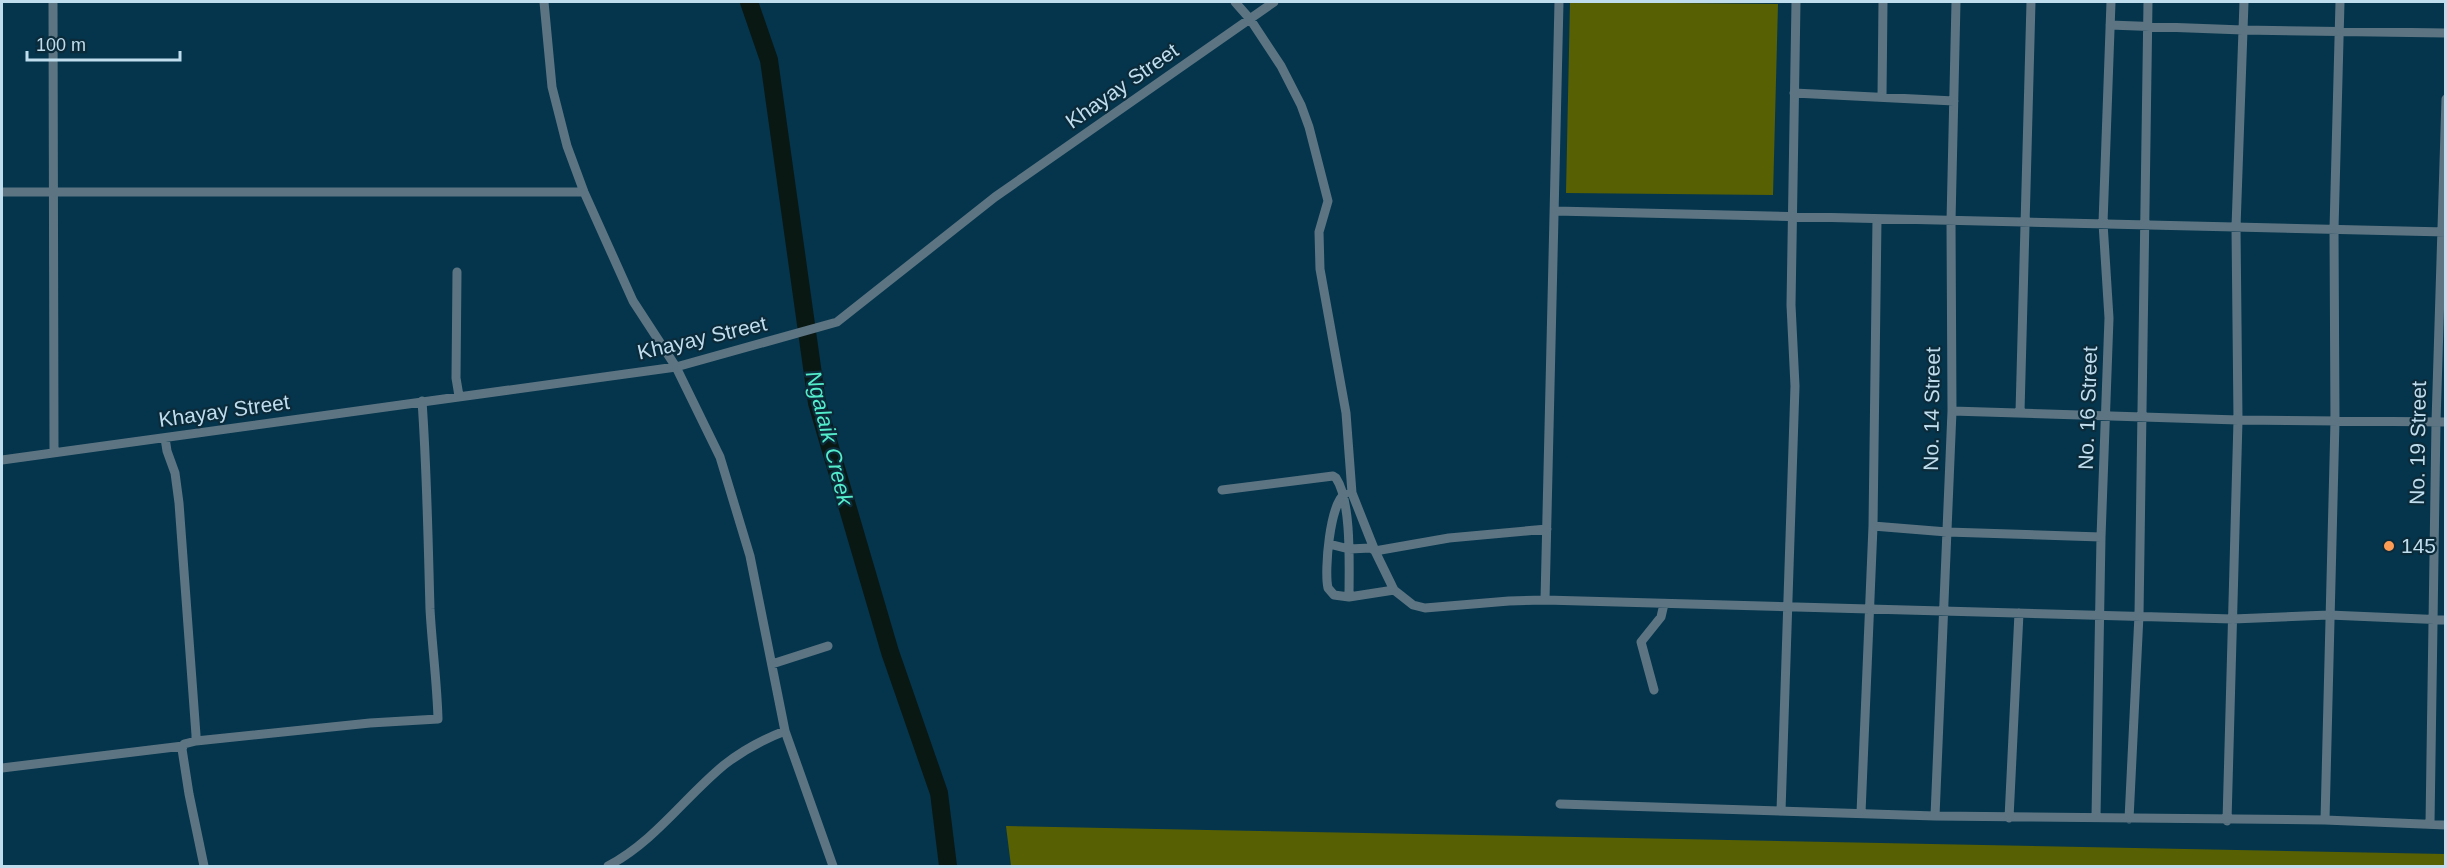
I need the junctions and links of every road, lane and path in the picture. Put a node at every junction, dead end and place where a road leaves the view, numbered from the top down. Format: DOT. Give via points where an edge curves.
graph roads {
  1 [pos="53,2"];
  2 [pos="544,2"];
  3 [pos="1235,2"];
  4 [pos="1274,2"];
  5 [pos="1559,2"];
  6 [pos="1796,2"];
  7 [pos="1883,2"];
  8 [pos="1956,2"];
  9 [pos="2031,2"];
  10 [pos="2110,2"];
  11 [pos="2148,2"];
  12 [pos="2244,2"];
  13 [pos="2340,2"];
  14 [pos="1250,19"];
  15 [pos="2110,25"];
  16 [pos="2147,25"];
  17 [pos="2243,30"];
  18 [pos="2339,32"];
  19 [pos="2445,33"];
  20 [pos="1794,93"];
  21 [pos="1882,96"];
  22 [pos="2445,99"];
  23 [pos="1954,101"];
  24 [pos="2,192"];
  25 [pos="54,192"];
  26 [pos="584,192"];
  27 [pos="1555,211"];
  28 [pos="1793,217"];
  29 [pos="1877,219"];
  30 [pos="1951,221"];
  31 [pos="2025,221"];
  32 [pos="2103,223"];
  33 [pos="2144,224"];
  34 [pos="2236,227"];
  35 [pos="2334,229"];
  36 [pos="2443,232"];
  37 [pos="457,272"];
  38 [pos="676,367"];
  39 [pos="459,396"];
  40 [pos="422,401"];
  41 [pos="1952,411"];
  42 [pos="2020,412"];
  43 [pos="2107,415"];
  44 [pos="2143,417"];
  45 [pos="2238,420"];
  46 [pos="2335,422"];
  47 [pos="2441,422"];
  48 [pos="165,438"];
  49 [pos="54,452"];
  50 [pos="2,460"];
  51 [pos="1222,490"];
  52 [pos="1348,494"];
  53 [pos="1873,526"];
  54 [pos="1546,530"];
  55 [pos="1947,532"];
  56 [pos="2102,537"];
  57 [pos="1329,544"];
  58 [pos="1349,549"];
  59 [pos="1375,551"];
  60 [pos="1394,591"];
  61 [pos="1349,597"];
  62 [pos="1545,600"];
  63 [pos="1664,604"];
  64 [pos="1788,605"];
  65 [pos="1868,608"];
  66 [pos="1943,610"];
  67 [pos="2019,613"];
  68 [pos="2101,615"];
  69 [pos="2139,615"];
  70 [pos="2329,615"];
  71 [pos="2233,619"];
  72 [pos="2432,619"];
  73 [pos="2445,620"];
  74 [pos="828,646"];
  75 [pos="772,664"];
  76 [pos="1654,690"];
  77 [pos="785,731"];
  78 [pos="196,741"];
  79 [pos="183,746"];
  80 [pos="2,768"];
  81 [pos="1560,804"];
  82 [pos="1781,811"];
  83 [pos="1861,813"];
  84 [pos="1935,816"];
  85 [pos="2096,817"];
  86 [pos="2010,818"];
  87 [pos="2128,819"];
  88 [pos="2325,820"];
  89 [pos="2228,821"];
  90 [pos="2430,824"];
  91 [pos="2445,825"];
  92 [pos="204,867"];
  93 [pos="608,867"];
  94 [pos="833,867"];
  1 -- 25 [label="street"];
  2 -- 26 [label="street" via="558,117"];
  3 -- 14 [label="street"];
  4 -- 14 [label="street, Khayay Street"];
  5 -- 27 [label="street"];
  6 -- 20 [label="street"];
  7 -- 21 [label="street"];
  8 -- 23 [label="street, No. 14 Street"];
  9 -- 31 [label="street"];
  10 -- 15 [label="street, No. 16 Street"];
  11 -- 16 [label="street"];
  12 -- 17 [label="street"];
  13 -- 18 [label="street"];
  14 -- 38 [label="street, Khayay Street" via="995,197 837,322"];
  14 -- 52 [label="street" via="1301,105 1328,201 1319,232 1320,269 1346,413"];
  15 -- 16 [label="street"];
  15 -- 32 [label="street, No. 16 Street"];
  16 -- 17 [label="street"];
  16 -- 33 [label="street"];
  17 -- 18 [label="street"];
  17 -- 34 [label="street"];
  18 -- 19 [label="street"];
  18 -- 35 [label="street"];
  20 -- 21 [label="street"];
  20 -- 28 [label="street"];
  21 -- 23 [label="street"];
  22 -- 36 [label="street, No. 19 Street"];
  23 -- 30 [label="street, No. 14 Street"];
  24 -- 25 [label="street"];
  25 -- 26 [label="street"];
  25 -- 49 [label="street"];
  26 -- 38 [label="street" via="633,301"];
  27 -- 28 [label="street"];
  27 -- 54 [label="street"];
  28 -- 29 [label="street"];
  28 -- 64 [label="street" via="1791,305 1795,386"];
  29 -- 30 [label="street"];
  29 -- 53 [label="street"];
  30 -- 31 [label="street"];
  30 -- 41 [label="street, No. 14 Street"];
  31 -- 32 [label="street"];
  31 -- 42 [label="street"];
  32 -- 33 [label="street"];
  32 -- 43 [label="street, No. 16 Street" via="2109,318"];
  33 -- 34 [label="street"];
  33 -- 44 [label="street"];
  34 -- 35 [label="street"];
  34 -- 45 [label="street"];
  35 -- 36 [label="street"];
  35 -- 46 [label="street"];
  36 -- 47 [label="street, No. 19 Street"];
  37 -- 39 [label="street"];
  38 -- 39 [label="street, Khayay Street"];
  38 -- 75 [label="street" via="720,457 750,556"];
  39 -- 40 [label="street, Khayay Street"];
  40 -- 48 [label="street, Khayay Street"];
  40 -- 78 [label="street" via="438,719"];
  41 -- 42 [label="street"];
  41 -- 55 [label="street, No. 14 Street"];
  42 -- 43 [label="street"];
  43 -- 44 [label="street"];
  43 -- 56 [label="street, No. 16 Street"];
  44 -- 45 [label="street"];
  44 -- 69 [label="street"];
  45 -- 46 [label="street"];
  45 -- 71 [label="street"];
  46 -- 47 [label="street"];
  46 -- 70 [label="street"];
  47 -- 72 [label="street, No. 19 Street"];
  48 -- 49 [label="street, Khayay Street"];
  48 -- 78 [label="street" via="179,503"];
  49 -- 50 [label="street, Khayay Street"];
  51 -- 52 [label="street" via="1333,476"];
  52 -- 57 [label="street" via="1334,512"];
  52 -- 58 [label="street"];
  52 -- 59 [label="street"];
  53 -- 55 [label="street"];
  53 -- 65 [label="street"];
  54 -- 59 [label="street" via="1449,538"];
  54 -- 62 [label="street"];
  55 -- 56 [label="street"];
  55 -- 66 [label="street, No. 14 Street"];
  56 -- 68 [label="street, No. 16 Street"];
  57 -- 58 [label="street"];
  57 -- 61 [label="street" via="1328,588 1334,594"];
  58 -- 59 [label="street"];
  58 -- 61 [label="street"];
  59 -- 60 [label="street"];
  60 -- 61 [label="street"];
  60 -- 62 [label="street" via="1413,605 1425,608"];
  62 -- 63 [label="street"];
  63 -- 64 [label="street"];
  63 -- 76 [label="street" via="1661,616 1641,642"];
  64 -- 65 [label="street"];
  64 -- 82 [label="street"];
  65 -- 66 [label="street"];
  65 -- 83 [label="street"];
  66 -- 67 [label="street"];
  66 -- 84 [label="street, No. 14 Street"];
  67 -- 68 [label="street"];
  67 -- 86 [label="street"];
  68 -- 69 [label="street"];
  68 -- 85 [label="street, No. 16 Street"];
  69 -- 71 [label="street"];
  69 -- 87 [label="street"];
  70 -- 71 [label="street"];
  70 -- 72 [label="street"];
  70 -- 88 [label="street"];
  71 -- 89 [label="street"];
  72 -- 73 [label="street"];
  72 -- 90 [label="street, No. 19 Street"];
  74 -- 75 [label="street"];
  75 -- 77 [label="street"];
  77 -- 93 [label="street" via="764,739 725,765 645,842"];
  77 -- 94 [label="street"];
  78 -- 79 [label="street"];
  79 -- 80 [label="street"];
  79 -- 92 [label="street"];
  81 -- 82 [label="street"];
  82 -- 83 [label="street"];
  83 -- 84 [label="street"];
  84 -- 86 [label="street"];
  85 -- 86 [label="street"];
  85 -- 87 [label="street"];
  87 -- 89 [label="street"];
  88 -- 89 [label="street"];
  88 -- 90 [label="street"];
  90 -- 91 [label="street"];
}
